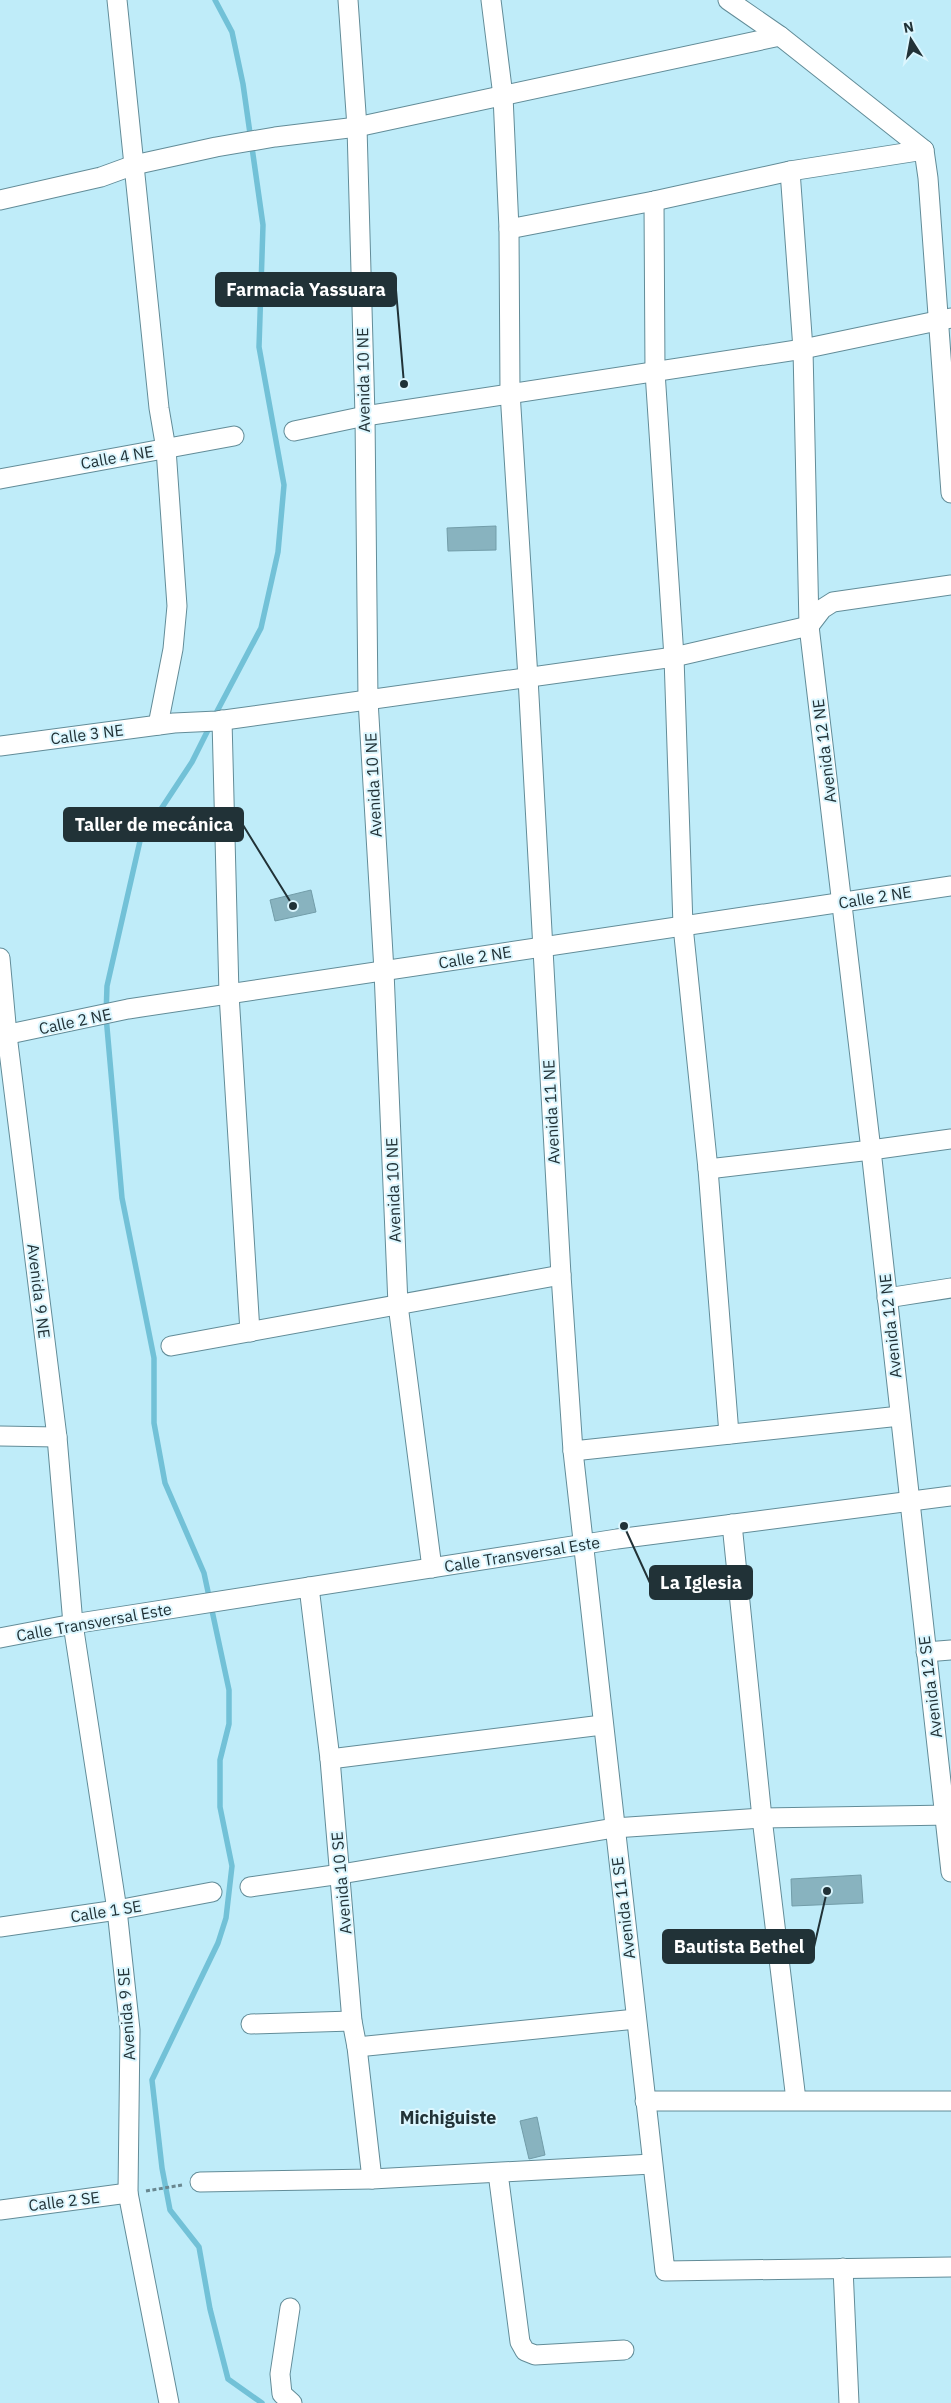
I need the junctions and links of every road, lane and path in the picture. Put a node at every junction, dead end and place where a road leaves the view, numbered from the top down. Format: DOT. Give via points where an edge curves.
graph roads {
  1 [pos="117,0"];
  2 [pos="348,0"];
  3 [pos="491,0"];
  4 [pos="728,0"];
  5 [pos="780,36"];
  6 [pos="503,96"];
  7 [pos="357,127"];
  8 [pos="924,150"];
  9 [pos="134,165"];
  10 [pos="790,171"];
  11 [pos="0,200"];
  12 [pos="654,201"];
  13 [pos="508,229"];
  14 [pos="945,319"];
  15 [pos="803,349"];
  16 [pos="655,372"];
  17 [pos="510,392"];
  18 [pos="364,416"];
  19 [pos="294,431"];
  20 [pos="234,436"];
  21 [pos="166,449"];
  22 [pos="0,479"];
  23 [pos="951,493"];
  24 [pos="951,585"];
  25 [pos="809,626"];
  26 [pos="674,658"];
  27 [pos="528,678"];
  28 [pos="368,700"];
  29 [pos="220,721"];
  30 [pos="166,724"];
  31 [pos="0,746"];
  32 [pos="951,886"];
  33 [pos="841,903"];
  34 [pos="683,926"];
  35 [pos="542,947"];
  36 [pos="0,958"];
  37 [pos="384,971"];
  38 [pos="229,994"];
  39 [pos="4,1035"];
  40 [pos="951,1139"];
  41 [pos="871,1150"];
  42 [pos="708,1169"];
  43 [pos="561,1275"];
  44 [pos="951,1288"];
  45 [pos="887,1298"];
  46 [pos="398,1305"];
  47 [pos="250,1332"];
  48 [pos="171,1346"];
  49 [pos="900,1416"];
  50 [pos="729,1434"];
  51 [pos="0,1436"];
  52 [pos="57,1437"];
  53 [pos="573,1451"];
  54 [pos="951,1496"];
  55 [pos="909,1502"];
  56 [pos="732,1524"];
  57 [pos="582,1544"];
  58 [pos="432,1568"];
  59 [pos="309,1587"];
  60 [pos="73,1624"];
  61 [pos="0,1638"];
  62 [pos="951,1650"];
  63 [pos="926,1652"];
  64 [pos="602,1726"];
  65 [pos="330,1759"];
  66 [pos="948,1816"];
  67 [pos="762,1818"];
  68 [pos="614,1828"];
  69 [pos="951,1872"];
  70 [pos="341,1874"];
  71 [pos="250,1887"];
  72 [pos="212,1892"];
  73 [pos="117,1910"];
  74 [pos="0,1927"];
  75 [pos="636,2018"];
  76 [pos="352,2021"];
  77 [pos="252,2024"];
  78 [pos="357,2047"];
  79 [pos="796,2100"];
  80 [pos="645,2101"];
  81 [pos="951,2101"];
  82 [pos="652,2164"];
  83 [pos="498,2173"];
  84 [pos="372,2179"];
  85 [pos="200,2182"];
  86 [pos="128,2194"];
  87 [pos="0,2210"];
  88 [pos="951,2267"];
  89 [pos="843,2268"];
  90 [pos="290,2308"];
  91 [pos="624,2350"];
  92 [pos="170,2403"];
  93 [pos="292,2403"];
  94 [pos="849,2403"];
  1 -- 9 [label="street"];
  2 -- 7 [label="street, Avenida 10 NE"];
  3 -- 6 [label="street"];
  4 -- 5 [label="street"];
  5 -- 6 [label="street"];
  5 -- 8 [label="street"];
  6 -- 7 [label="street"];
  6 -- 13 [label="street"];
  7 -- 9 [label="street" via="216,147"];
  7 -- 18 [label="street, Avenida 10 NE"];
  8 -- 10 [label="street"];
  8 -- 14 [label="street"];
  9 -- 11 [label="street" via="101,177"];
  9 -- 21 [label="street" via="158,408"];
  10 -- 12 [label="street"];
  10 -- 15 [label="street, Avenida 12 NE"];
  12 -- 13 [label="street"];
  12 -- 16 [label="street"];
  13 -- 17 [label="street"];
  14 -- 15 [label="street"];
  14 -- 23 [label="street"];
  15 -- 16 [label="street"];
  15 -- 25 [label="street, Avenida 12 NE"];
  16 -- 17 [label="street"];
  16 -- 26 [label="street"];
  17 -- 18 [label="street"];
  17 -- 27 [label="street"];
  18 -- 19 [label="street"];
  18 -- 28 [label="street, Avenida 10 NE"];
  20 -- 21 [label="street, Calle 4 NE"];
  21 -- 22 [label="street, Calle 4 NE"];
  21 -- 30 [label="street" via="177,606"];
  24 -- 25 [label="street" via="832,602"];
  25 -- 26 [label="street, Calle 3 NE"];
  25 -- 33 [label="street, Avenida 12 NE"];
  26 -- 27 [label="street, Calle 3 NE"];
  26 -- 34 [label="street"];
  27 -- 28 [label="street, Calle 3 NE"];
  27 -- 35 [label="street, Avenida 11 NE"];
  28 -- 29 [label="street, Calle 3 NE"];
  28 -- 37 [label="street, Avenida 10 NE"];
  29 -- 30 [label="street, Calle 3 NE"];
  29 -- 38 [label="street"];
  30 -- 31 [label="street, Calle 3 NE"];
  32 -- 33 [label="street, Calle 2 NE"];
  33 -- 34 [label="street, Calle 2 NE"];
  33 -- 41 [label="street, Avenida 12 NE"];
  34 -- 35 [label="street, Calle 2 NE"];
  34 -- 42 [label="street"];
  35 -- 37 [label="street, Calle 2 NE"];
  35 -- 43 [label="street, Avenida 11 NE"];
  36 -- 39 [label="street, Avenida 9 NE"];
  37 -- 38 [label="street, Calle 2 NE"];
  37 -- 46 [label="street, Avenida 10 NE"];
  38 -- 39 [label="street, Calle 2 NE" via="128,1009"];
  38 -- 47 [label="street"];
  39 -- 52 [label="street, Avenida 9 NE"];
  40 -- 41 [label="street"];
  41 -- 42 [label="street"];
  41 -- 45 [label="street, Avenida 12 NE"];
  42 -- 50 [label="street"];
  43 -- 46 [label="street"];
  43 -- 53 [label="street, Avenida 11 NE"];
  44 -- 45 [label="street"];
  45 -- 49 [label="street, Avenida 12 NE"];
  46 -- 47 [label="street"];
  46 -- 58 [label="street, Avenida 10 NE"];
  47 -- 48 [label="street"];
  49 -- 50 [label="street"];
  49 -- 55 [label="street, Avenida 12 NE"];
  50 -- 53 [label="street"];
  51 -- 52 [label="street"];
  52 -- 60 [label="street, Avenida 9 NE"];
  53 -- 57 [label="street, Avenida 11 NE"];
  54 -- 55 [label="street, Calle Transversal Este"];
  55 -- 56 [label="street, Calle Transversal Este"];
  55 -- 63 [label="street, Avenida 12 SE"];
  56 -- 57 [label="street, Calle Transversal Este"];
  56 -- 67 [label="street"];
  57 -- 58 [label="street, Calle Transversal Este"];
  57 -- 64 [label="street, Avenida 11 SE"];
  58 -- 59 [label="street, Calle Transversal Este"];
  59 -- 60 [label="street, Calle Transversal Este"];
  59 -- 65 [label="street, Avenida 10 SE"];
  60 -- 61 [label="street, Calle Transversal Este"];
  60 -- 73 [label="street, Avenida 9 SE"];
  62 -- 63 [label="street"];
  63 -- 66 [label="street, Avenida 12 SE"];
  64 -- 65 [label="street"];
  64 -- 68 [label="street, Avenida 11 SE"];
  65 -- 70 [label="street, Avenida 10 SE"];
  66 -- 67 [label="street"];
  66 -- 69 [label="street, Avenida 12 SE"];
  67 -- 68 [label="street"];
  67 -- 79 [label="street"];
  68 -- 70 [label="street"];
  68 -- 75 [label="street, Avenida 11 SE"];
  70 -- 71 [label="street"];
  70 -- 76 [label="street, Avenida 10 SE"];
  72 -- 73 [label="street, Calle 1 SE"];
  73 -- 74 [label="street, Calle 1 SE"];
  73 -- 86 [label="street, Avenida 9 SE" via="130,2030"];
  75 -- 78 [label="street"];
  75 -- 80 [label="street, Avenida 11 SE"];
  76 -- 77 [label="street"];
  76 -- 78 [label="street, Avenida 10 SE"];
  78 -- 84 [label="street, Avenida 10 SE"];
  79 -- 80 [label="street"];
  79 -- 81 [label="street"];
  80 -- 82 [label="street, Avenida 11 SE"];
  82 -- 83 [label="street"];
  82 -- 89 [label="street, Avenida 11 SE" via="664,2271"];
  83 -- 84 [label="street"];
  83 -- 91 [label="street" via="520,2342 525,2351 535,2355"];
  84 -- 85 [label="street"];
  85 -- 86 [label="path"];
  86 -- 87 [label="street, Calle 2 SE"];
  86 -- 92 [label="street, Avenida 9 SE"];
  88 -- 89 [label="street"];
  89 -- 94 [label="street"];
  90 -- 93 [label="street" via="280,2374 282,2394"];
}
